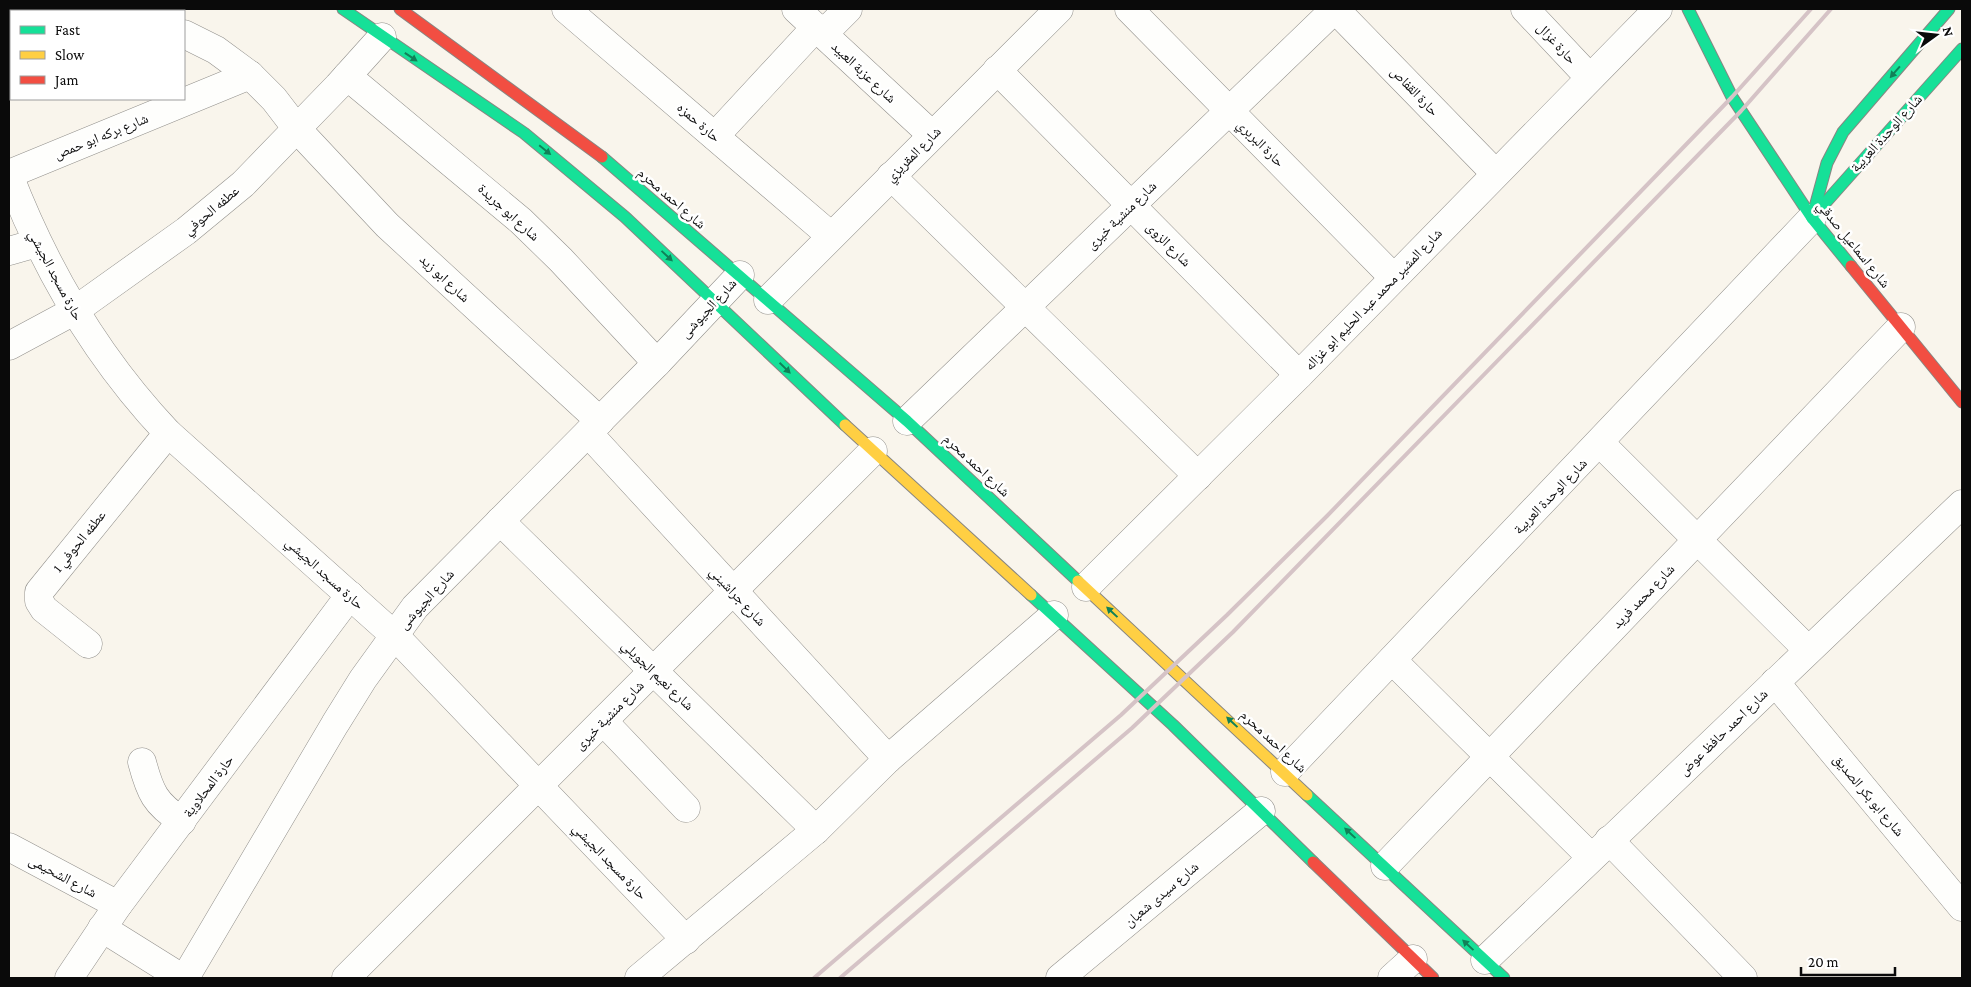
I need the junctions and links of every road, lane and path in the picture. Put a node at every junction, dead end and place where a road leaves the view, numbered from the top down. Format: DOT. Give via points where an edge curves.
graph roads {
  1 [pos="343,9"];
  2 [pos="400,9"];
  3 [pos="566,9"];
  4 [pos="848,9"];
  5 [pos="1059,9"];
  6 [pos="1129,9"];
  7 [pos="1335,9"];
  8 [pos="1525,9"];
  9 [pos="1658,9"];
  10 [pos="1688,9"];
  11 [pos="1949,9"];
  12 [pos="812,23"];
  13 [pos="185,34"];
  14 [pos="382,37"];
  15 [pos="1962,48"];
  16 [pos="997,70"];
  17 [pos="250,76"];
  18 [pos="348,76"];
  19 [pos="1589,78"];
  20 [pos="1230,111"];
  21 [pos="297,128"];
  22 [pos="932,135"];
  23 [pos="715,136"];
  24 [pos="1495,173"];
  25 [pos="9,175"];
  26 [pos="891,176"];
  27 [pos="1131,205"];
  28 [pos="1812,218"];
  29 [pos="831,236"];
  30 [pos="37,243"];
  31 [pos="9,251"];
  32 [pos="740,275"];
  33 [pos="1393,277"];
  34 [pos="768,300"];
  35 [pos="715,301"];
  36 [pos="1024,307"];
  37 [pos="74,311"];
  38 [pos="1901,327"];
  39 [pos="9,346"];
  40 [pos="657,363"];
  41 [pos="1299,375"];
  42 [pos="1962,402"];
  43 [pos="907,421"];
  44 [pos="594,427"];
  45 [pos="168,433"];
  46 [pos="1600,443"];
  47 [pos="873,451"];
  48 [pos="1198,476"];
  49 [pos="1962,504"];
  50 [pos="500,521"];
  51 [pos="1697,540"];
  52 [pos="1086,587"];
  53 [pos="734,591"];
  54 [pos="350,595"];
  55 [pos="1054,615"];
  56 [pos="394,635"];
  57 [pos="88,644"];
  58 [pos="1808,650"];
  59 [pos="1392,660"];
  60 [pos="653,671"];
  61 [pos="1775,682"];
  62 [pos="603,721"];
  63 [pos="1490,757"];
  64 [pos="888,759"];
  65 [pos="142,762"];
  66 [pos="1286,772"];
  67 [pos="538,786"];
  68 [pos="686,808"];
  69 [pos="1261,811"];
  70 [pos="182,821"];
  71 [pos="816,830"];
  72 [pos="9,847"];
  73 [pos="1600,849"];
  74 [pos="1385,866"];
  75 [pos="118,905"];
  76 [pos="1962,907"];
  77 [pos="102,928"];
  78 [pos="686,940"];
  79 [pos="1413,959"];
  80 [pos="1494,969"];
  81 [pos="69,978"];
  82 [pos="183,978"];
  83 [pos="346,978"];
  84 [pos="639,978"];
  85 [pos="1060,978"];
  86 [pos="1392,978"];
  87 [pos="1433,978"];
  88 [pos="1743,978"];
  1 -- 14 [label="main road"];
  2 -- 32 [label="main road, شارع احمد محرم" via="594,150"];
  3 -- 23 [label="street, حارة حمزه"];
  4 -- 12 [label="street"];
  5 -- 16 [label="street, شارع المقريزي"];
  6 -- 20 [label="street, حارة البربري"];
  7 -- 20 [label="street, شارع منشية خيرى"];
  7 -- 24 [label="street, حارة القفاص"];
  8 -- 19 [label="street, حارة غزال"];
  9 -- 19 [label="street, شارع المشير محمد عبد الحليم ابو غزاله"];
  10 -- 28 [label="main road, شارع اسماعيل صدقي" via="1732,97"];
  11 -- 28 [label="main road, شارع الوحدة العربية, one-way" via="1843,132 1827,163"];
  12 -- 22 [label="street, شارع عزبة العبيد"];
  12 -- 23 [label="street"];
  13 -- 17 [label="street, شارع ابو زيد" via="216,50"];
  14 -- 18 [label="street, عطفه الحوفي"];
  14 -- 35 [label="main road, one-way" via="524,133 625,217"];
  15 -- 28 [label="main road, شارع الوحدة العربية"];
  16 -- 22 [label="street, شارع المقريزي"];
  16 -- 27 [label="street, شارع الزوى"];
  17 -- 21 [label="street, شارع ابو زيد"];
  17 -- 25 [label="street, شارع بركه ابو حمص"];
  18 -- 21 [label="street, عطفه الحوفي"];
  18 -- 40 [label="street, شارع ابو جريدة" via="521,221 562,260"];
  19 -- 24 [label="street, شارع المشير محمد عبد الحليم ابو غزاله"];
  20 -- 27 [label="street, شارع منشية خيرى"];
  20 -- 33 [label="street, حارة البربري"];
  21 -- 37 [label="street, عطفه الحوفي" via="243,184 186,231"];
  21 -- 44 [label="street, شارع ابو زيد" via="387,225"];
  22 -- 26 [label="street, شارع المقريزي"];
  23 -- 29 [label="street, حارة حمزه"];
  24 -- 33 [label="street, شارع المشير محمد عبد الحليم ابو غزاله"];
  25 -- 30 [label="street, حارة مسجد الجيشي"];
  26 -- 29 [label="street, شارع المقريزي"];
  26 -- 36 [label="street"];
  27 -- 36 [label="street, شارع منشية خيرى"];
  27 -- 41 [label="street, شارع الزوى"];
  28 -- 38 [label="main road, شارع اسماعيل صدقي"];
  28 -- 46 [label="street, شارع الوحدة العربية"];
  29 -- 34 [label="street, شارع المقريزي"];
  30 -- 31 [label="street"];
  30 -- 37 [label="street, حارة مسجد الجيشي"];
  32 -- 34 [label="main road, شارع احمد محرم"];
  32 -- 35 [label="street, شارع الجيوشى"];
  33 -- 41 [label="street, شارع المشير محمد عبد الحليم ابو غزاله"];
  34 -- 43 [label="main road, شارع احمد محرم"];
  35 -- 40 [label="street, شارع الجيوشى"];
  35 -- 47 [label="main road, one-way"];
  36 -- 43 [label="street, شارع منشية خيرى"];
  36 -- 48 [label="street"];
  37 -- 39 [label="street, عطفه الحوفي"];
  37 -- 45 [label="street, حارة مسجد الجيشي" via="117,375"];
  38 -- 42 [label="main road, شارع اسماعيل صدقي"];
  38 -- 51 [label="street, شارع محمد فريد"];
  40 -- 44 [label="street, شارع الجيوشى"];
  41 -- 48 [label="street, شارع المشير محمد عبد الحليم ابو غزاله"];
  43 -- 52 [label="main road, شارع احمد محرم"];
  44 -- 50 [label="street, شارع الجيوشى"];
  44 -- 53 [label="street, شارع جراشيني"];
  45 -- 54 [label="street, حارة مسجد الجيشي"];
  45 -- 57 [label="street, عطفه الحوفي 1" via="39,592 39,602 44,609"];
  46 -- 51 [label="street"];
  46 -- 59 [label="street, شارع الوحدة العربية"];
  47 -- 53 [label="street, شارع منشية خيرى"];
  47 -- 55 [label="main road"];
  48 -- 52 [label="street, شارع المشير محمد عبد الحليم ابو غزاله"];
  49 -- 58 [label="street, شارع احمد حافظ عوض"];
  50 -- 56 [label="street, شارع الجيوشى" via="415,607"];
  50 -- 60 [label="street, شارع نعيم الجويلي"];
  51 -- 58 [label="street"];
  51 -- 63 [label="street, شارع محمد فريد"];
  66 -- 52 [label="main road, شارع احمد محرم, one-way"];
  53 -- 60 [label="street, شارع منشية خيرى"];
  53 -- 64 [label="street, شارع جراشيني"];
  54 -- 56 [label="street, حارة مسجد الجيشي"];
  54 -- 70 [label="street, حارة المحلاوية"];
  55 -- 64 [label="street"];
  55 -- 69 [label="main road"];
  56 -- 67 [label="street, حارة مسجد الجيشي"];
  56 -- 82 [label="street, شارع الجيوشى" via="335,724"];
  58 -- 61 [label="street, شارع احمد حافظ عوض"];
  59 -- 63 [label="street"];
  59 -- 66 [label="street, شارع الوحدة العربية"];
  60 -- 62 [label="street, شارع منشية خيرى"];
  60 -- 71 [label="street, شارع نعيم الجويلي"];
  61 -- 73 [label="street, شارع احمد حافظ عوض"];
  61 -- 76 [label="street, شارع ابو بكر الصديق"];
  62 -- 67 [label="street, شارع منشية خيرى"];
  62 -- 68 [label="street"];
  63 -- 73 [label="street"];
  63 -- 74 [label="street, شارع محمد فريد"];
  64 -- 71 [label="street"];
  65 -- 70 [label="street" via="154,796 164,810"];
  74 -- 66 [label="main road, شارع احمد محرم, one-way"];
  67 -- 78 [label="street, حارة مسجد الجيشي"];
  67 -- 83 [label="street, شارع منشية خيرى"];
  69 -- 79 [label="main road"];
  69 -- 85 [label="street, شارع سيدى شعبان"];
  70 -- 75 [label="street, حارة المحلاوية"];
  71 -- 78 [label="street"];
  72 -- 75 [label="street, شارع الشحيمى"];
  73 -- 80 [label="street, شارع احمد حافظ عوض"];
  73 -- 88 [label="street"];
  80 -- 74 [label="main road, شارع احمد محرم, one-way"];
  75 -- 77 [label="street, حارة المحلاوية"];
  77 -- 81 [label="street, حارة المحلاوية"];
  77 -- 82 [label="street"];
  78 -- 84 [label="street"];
  79 -- 86 [label="street"];
  79 -- 87 [label="main road"];
}
